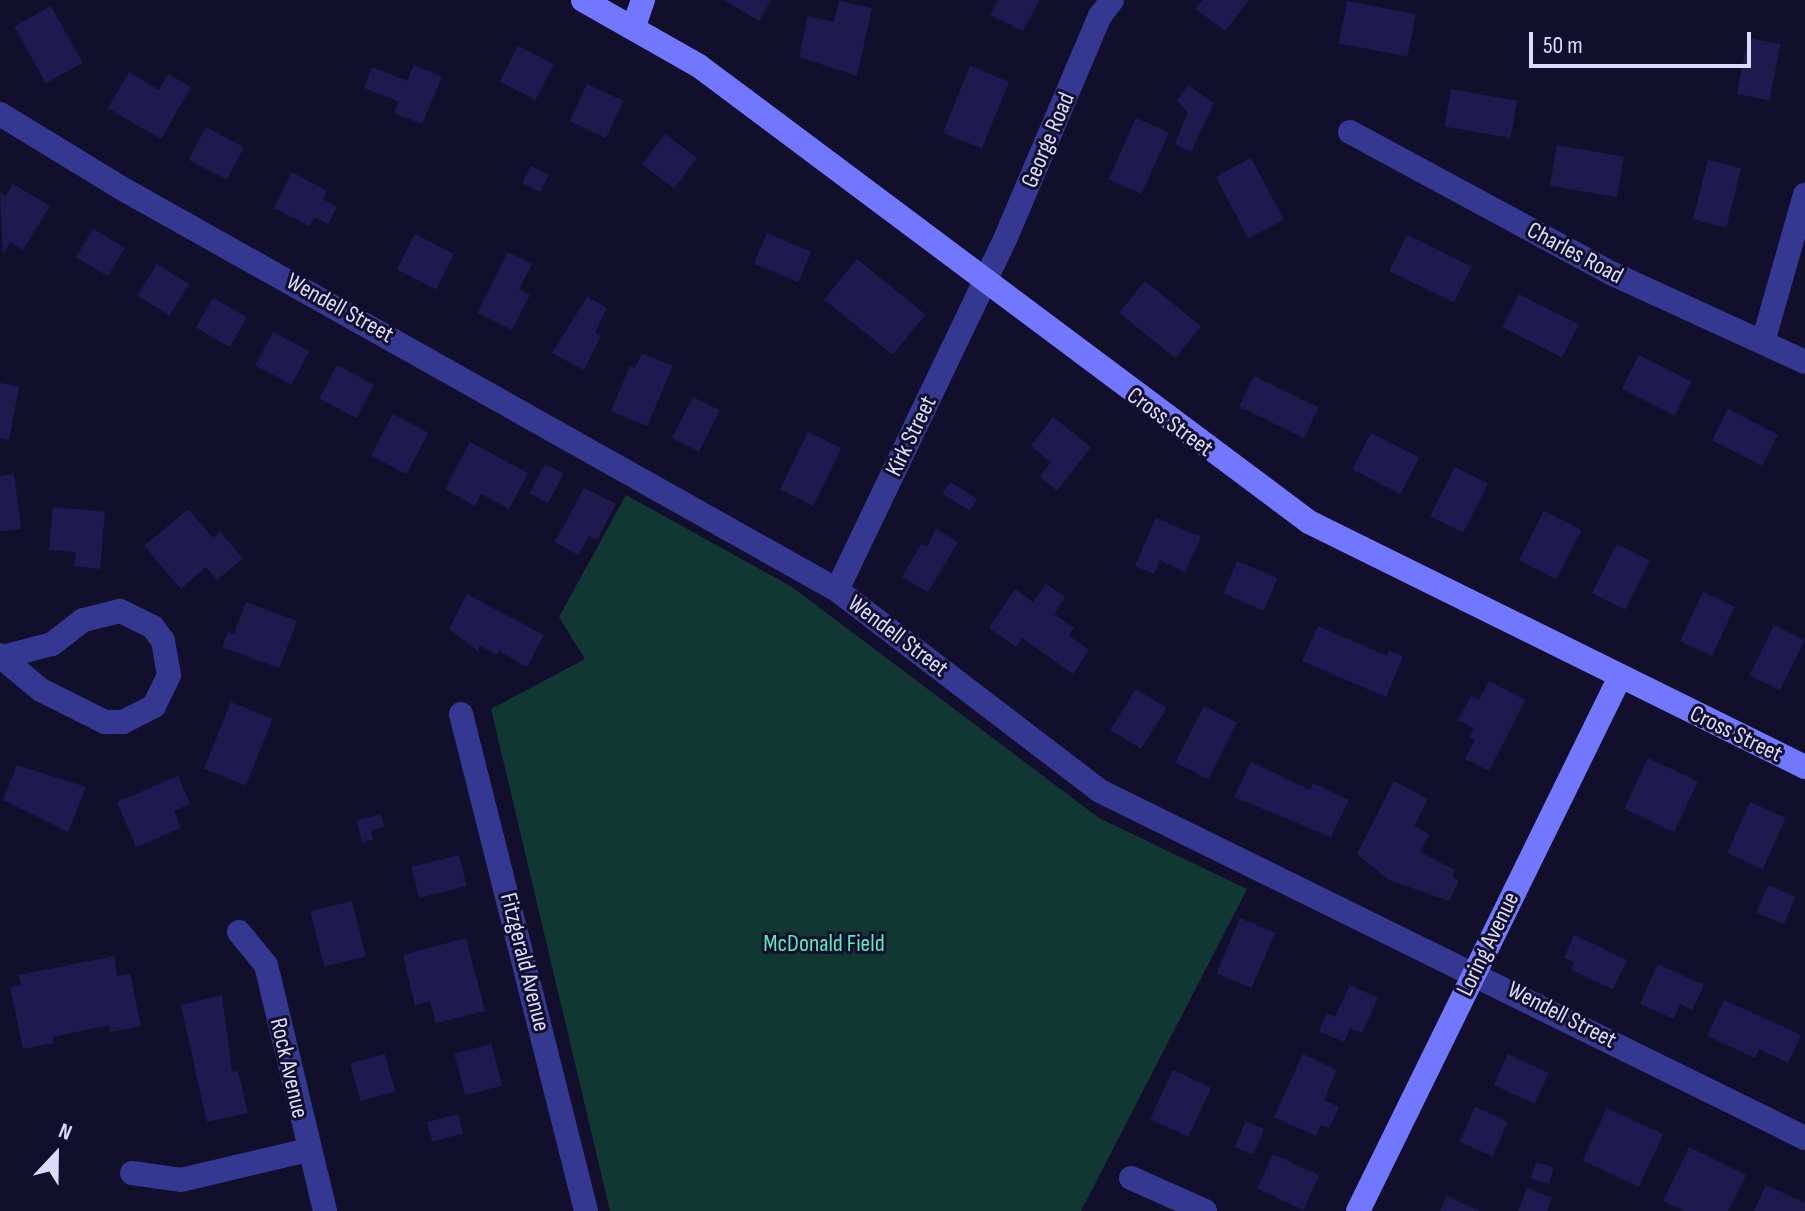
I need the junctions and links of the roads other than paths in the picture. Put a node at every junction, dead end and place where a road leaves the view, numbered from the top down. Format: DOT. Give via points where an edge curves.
graph roads {
  1 [pos="583,0"];
  2 [pos="643,0"];
  3 [pos="1112,0"];
  4 [pos="634,26"];
  5 [pos="0,114"];
  6 [pos="1350,132"];
  7 [pos="1805,195"];
  8 [pos="984,281"];
  9 [pos="1763,342"];
  10 [pos="1805,362"];
  11 [pos="837,590"];
  12 [pos="1,656"];
  13 [pos="1620,677"];
  14 [pos="461,714"];
  15 [pos="1805,767"];
  16 [pos="239,932"];
  17 [pos="1474,971"];
  18 [pos="1805,1138"];
  19 [pos="308,1150"];
  20 [pos="132,1173"];
  21 [pos="1131,1178"];
  22 [pos="325,1211"];
  23 [pos="586,1211"];
  24 [pos="1205,1211"];
  25 [pos="1358,1211"];
  1 -- 4 [label="street, Cross Street"];
  2 -- 4 [label="street"];
  3 -- 8 [label="street, George Road" via="1100,16"];
  4 -- 8 [label="street, Cross Street" via="721,81"];
  5 -- 11 [label="street, Wendell Street" via="123,189"];
  6 -- 9 [label="street, Charles Road" via="1613,274"];
  7 -- 9 [label="street"];
  8 -- 11 [label="street, Kirk Street"];
  8 -- 13 [label="street, Cross Street" via="1309,522"];
  9 -- 10 [label="street, Charles Road"];
  11 -- 17 [label="street, Wendell Street" via="1100,791"];
  12 -- 12 [label="street" via="52,644 83,620 120,611 153,627 169,658 169,675 154,706 123,722 105,722 41,690"];
  13 -- 15 [label="street, Cross Street"];
  13 -- 17 [label="street, Loring Avenue"];
  14 -- 23 [label="street, Fitzgerald Avenue"];
  16 -- 19 [label="street, Rock Avenue" via="266,965"];
  17 -- 18 [label="street, Wendell Street"];
  17 -- 25 [label="street, Loring Avenue"];
  19 -- 20 [label="street" via="181,1180"];
  19 -- 22 [label="street, Rock Avenue"];
  21 -- 24 [label="street"];
}
